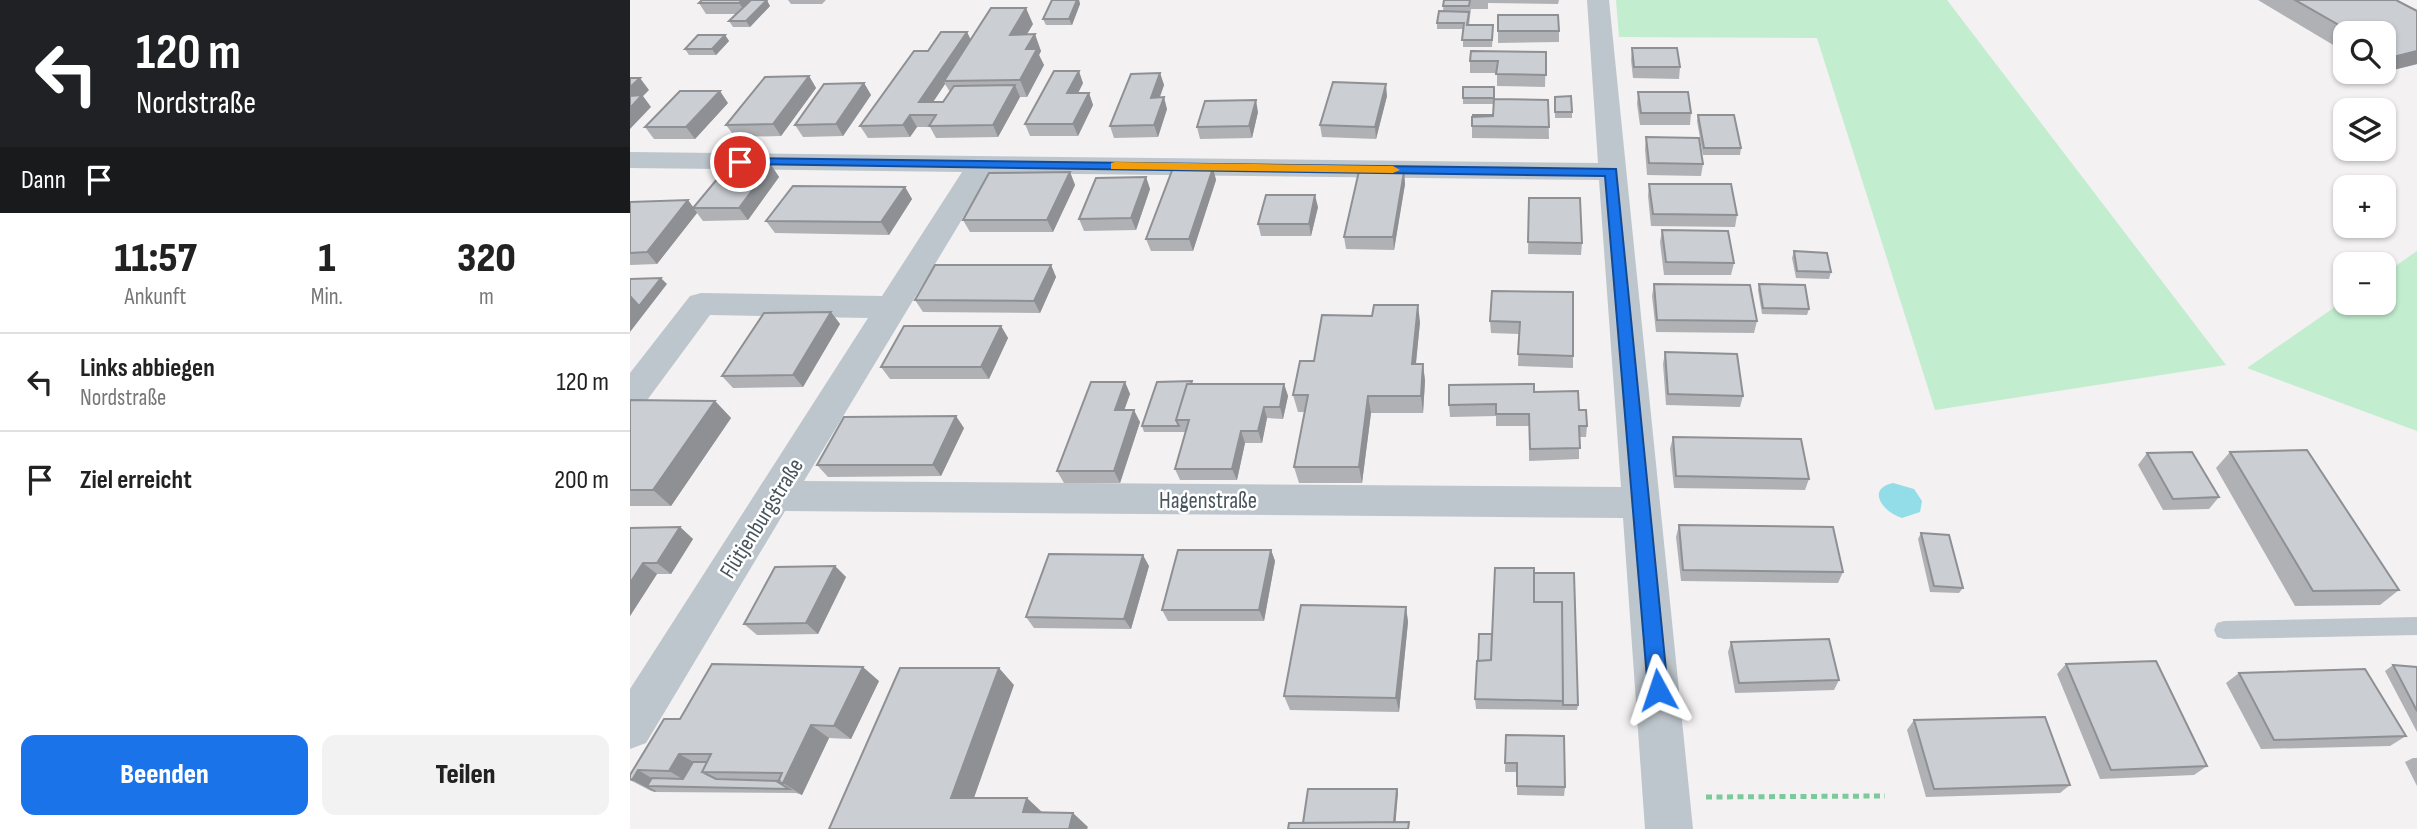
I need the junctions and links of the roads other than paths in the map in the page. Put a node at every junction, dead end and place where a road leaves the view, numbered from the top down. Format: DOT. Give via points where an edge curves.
graph roads {
  1 [pos="1598,0"];
  2 [pos="630,160"];
  3 [pos="981,164"];
  4 [pos="1611,172"];
  5 [pos="891,307"];
  6 [pos="630,398"];
  7 [pos="774,496"];
  8 [pos="1642,503"];
  9 [pos="2417,626"];
  10 [pos="2224,630"];
  11 [pos="630,728"];
  12 [pos="1668,813"];
  1 -- 4 [label="street"];
  2 -- 3 [label="street"];
  3 -- 4 [label="street"];
  3 -- 5 [label="street, Flütjenburgstraße"];
  4 -- 8 [label="street"];
  5 -- 6 [label="street" via="701,304"];
  5 -- 7 [label="street, Flütjenburgstraße"];
  7 -- 8 [label="street, Hagenstraße"];
  7 -- 11 [label="street, Flütjenburgstraße"];
  8 -- 12 [label="street"];
  9 -- 10 [label="lane"];
}
